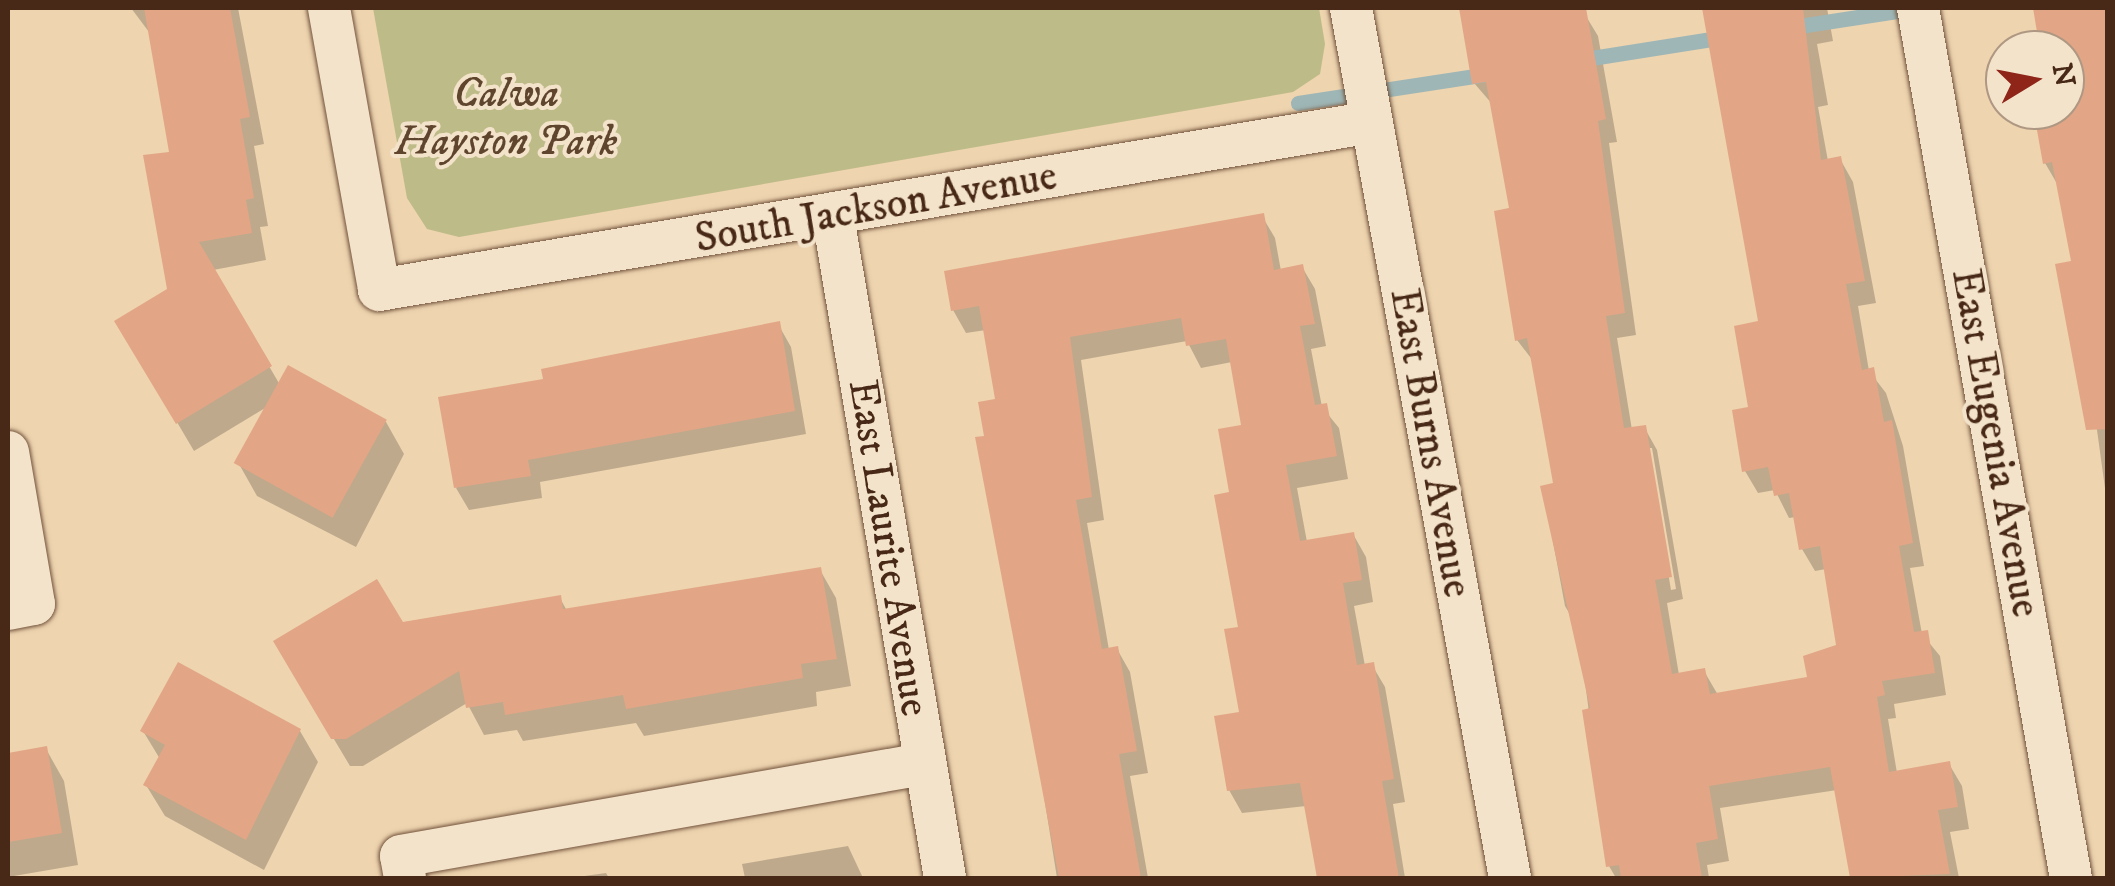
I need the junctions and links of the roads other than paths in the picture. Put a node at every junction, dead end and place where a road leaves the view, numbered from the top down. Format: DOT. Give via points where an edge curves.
graph roads {
  1 [pos="329,8"];
  2 [pos="1352,8"];
  3 [pos="1918,8"];
  4 [pos="1372,122"];
  5 [pos="832,216"];
  6 [pos="8,452"];
  7 [pos="21,607"];
  8 [pos="924,764"];
  9 [pos="403,867"];
  10 [pos="945,878"];
  11 [pos="1510,878"];
  12 [pos="2071,878"];
  1 -- 5 [label="street, South Jackson Avenue" via="379,290"];
  2 -- 4 [label="street, East Burns Avenue"];
  3 -- 12 [label="street, East Eugenia Avenue"];
  4 -- 5 [label="street, South Jackson Avenue"];
  4 -- 11 [label="street, East Burns Avenue"];
  5 -- 8 [label="street, East Laurite Avenue"];
  6 -- 7 [label="street"];
  8 -- 9 [label="street"];
  8 -- 10 [label="street, East Laurite Avenue"];
}
